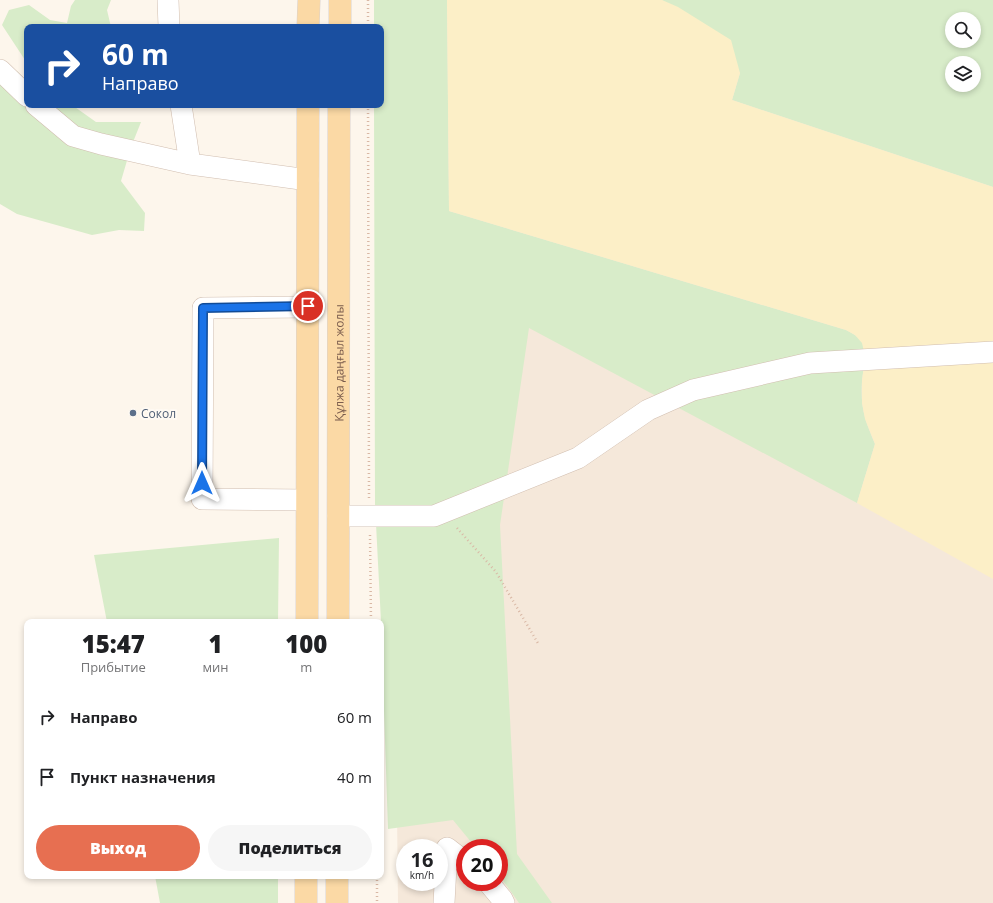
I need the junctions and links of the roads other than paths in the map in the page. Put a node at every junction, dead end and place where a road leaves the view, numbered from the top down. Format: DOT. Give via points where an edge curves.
graph roads {
  1 [pos="168,0"];
  2 [pos="309,0"];
  3 [pos="340,0"];
  4 [pos="169,24"];
  5 [pos="308,24"];
  6 [pos="340,24"];
  7 [pos="0,70"];
  8 [pos="24,93"];
  9 [pos="40,108"];
  10 [pos="181,108"];
  11 [pos="308,108"];
  12 [pos="339,108"];
  13 [pos="190,164"];
  14 [pos="308,180"];
  15 [pos="308,306"];
  16 [pos="993,352"];
  17 [pos="307,500"];
  18 [pos="338,516"];
  19 [pos="307,619"];
  20 [pos="338,619"];
  21 [pos="456,855"];
  22 [pos="306,879"];
  23 [pos="337,879"];
  24 [pos="495,891"];
  25 [pos="306,903"];
  26 [pos="337,903"];
  27 [pos="444,903"];
  28 [pos="504,903"];
  1 -- 4 [label="lane"];
  2 -- 5 [label="main road"];
  3 -- 6 [label="main road"];
  7 -- 8 [label="lane"];
  9 -- 13 [label="lane" via="73,136"];
  10 -- 13 [label="lane"];
  11 -- 14 [label="main road"];
  12 -- 18 [label="main road, Құлжа даңғыл жолы"];
  13 -- 14 [label="lane"];
  14 -- 15 [label="main road"];
  15 -- 17 [label="main road"];
  15 -- 17 [label="lane" via="203,308 202,483 202,499"];
  16 -- 18 [label="lane" via="810,362 693,390 648,410 578,458 434,516"];
  17 -- 19 [label="main road"];
  18 -- 20 [label="main road, Құлжа даңғыл жолы"];
  21 -- 27 [label="lane" via="447,848"];
  22 -- 25 [label="main road"];
  23 -- 26 [label="main road"];
  24 -- 28 [label="lane"];
}
